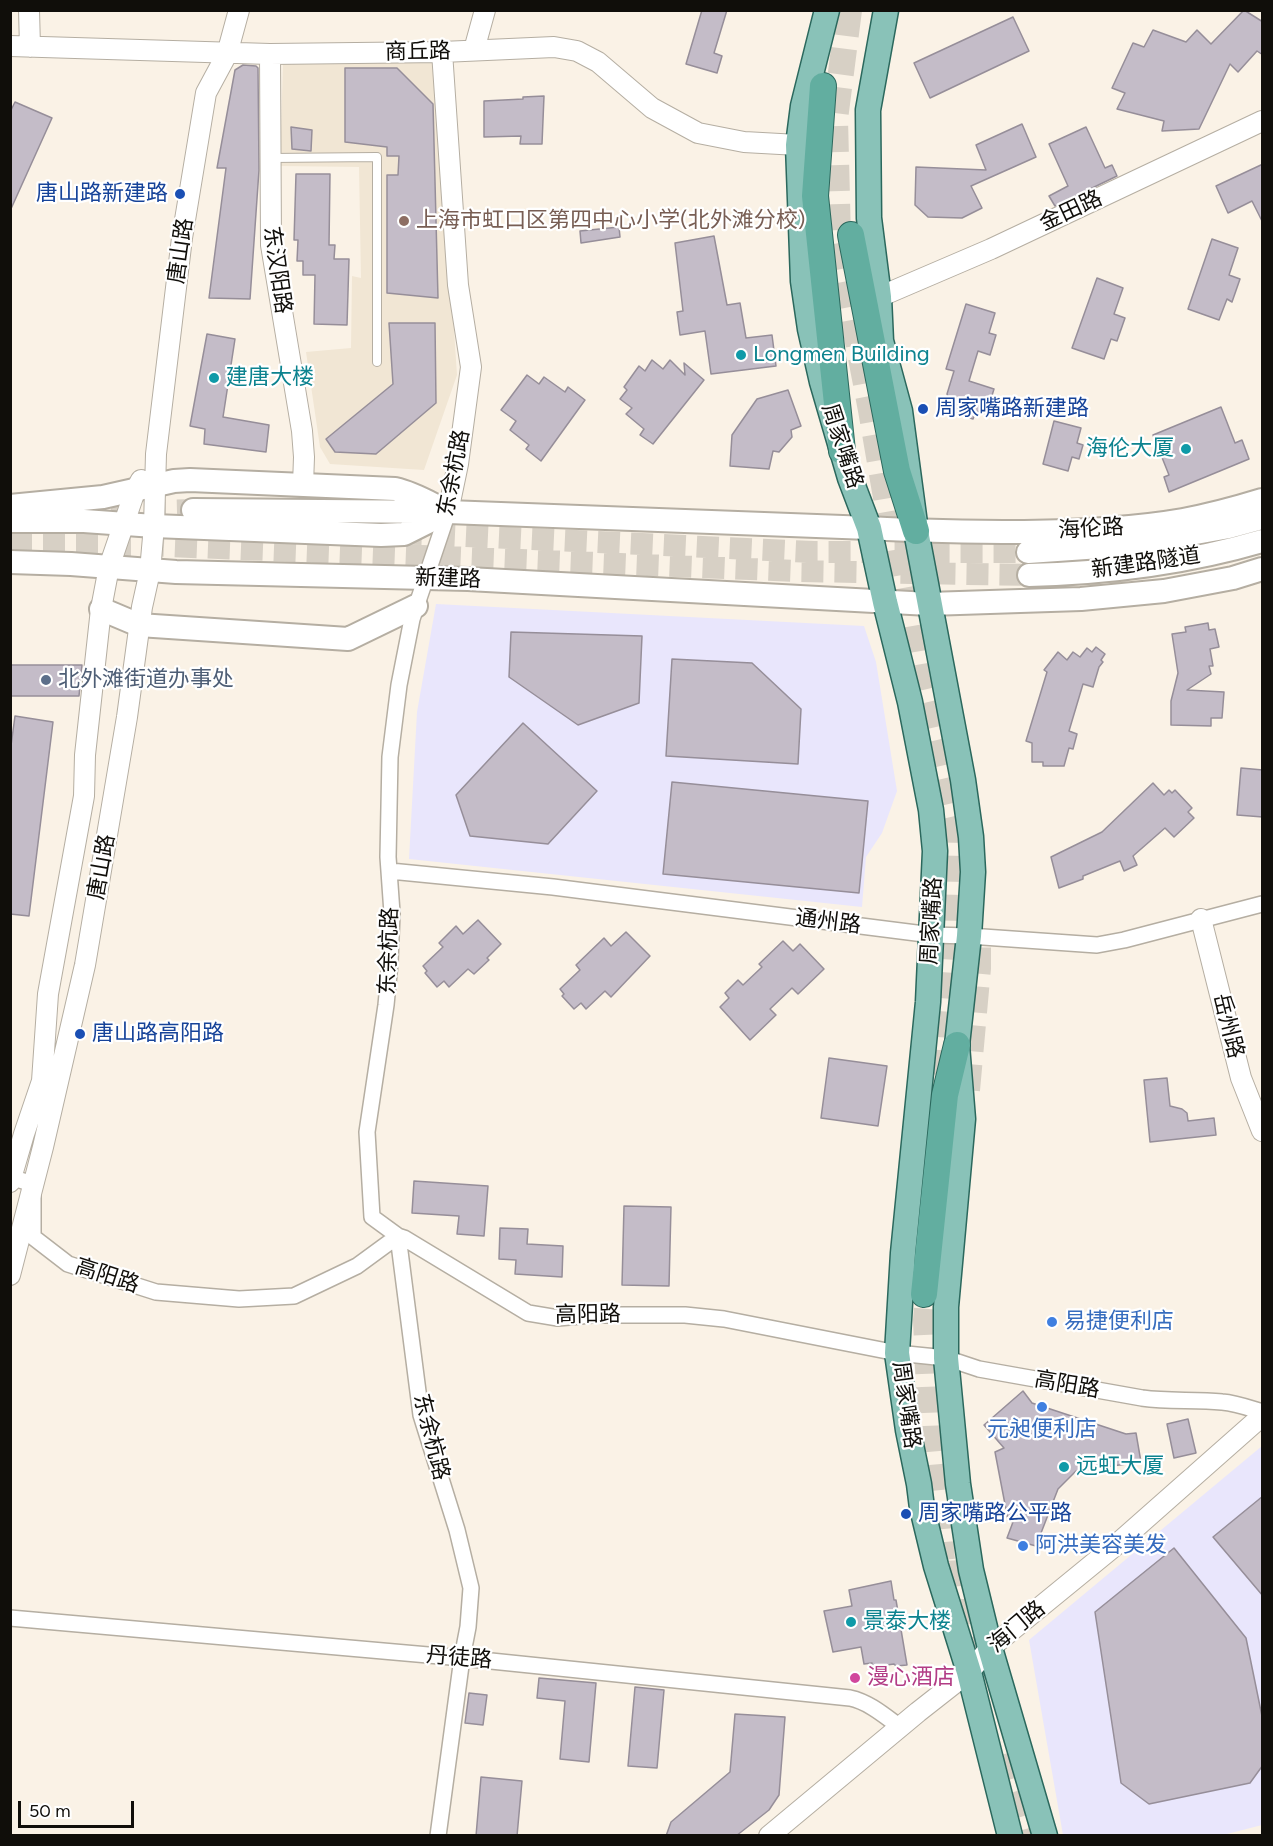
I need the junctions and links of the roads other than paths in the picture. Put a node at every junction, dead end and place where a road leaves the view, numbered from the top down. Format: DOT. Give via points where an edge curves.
graph roads {
  1 [pos="29,10"];
  2 [pos="238,10"];
  3 [pos="485,10"];
  4 [pos="827,10"];
  5 [pos="886,10"];
  6 [pos="20,46"];
  7 [pos="474,50"];
  8 [pos="442,52"];
  9 [pos="227,54"];
  10 [pos="270,54"];
  11 [pos="823,86"];
  12 [pos="1263,121"];
  13 [pos="798,145"];
  14 [pos="270,158"];
  15 [pos="851,236"];
  16 [pos="879,297"];
  17 [pos="377,363"];
  18 [pos="842,451"];
  19 [pos="303,485"];
  20 [pos="146,488"];
  21 [pos="1263,500"];
  22 [pos="10,506"];
  23 [pos="193,510"];
  24 [pos="448,512"];
  25 [pos="1263,518"];
  26 [pos="10,521"];
  27 [pos="123,525"];
  28 [pos="154,526"];
  29 [pos="869,528"];
  30 [pos="916,531"];
  31 [pos="1263,541"];
  32 [pos="1028,552"];
  33 [pos="10,562"];
  34 [pos="109,567"];
  35 [pos="1263,569"];
  36 [pos="150,571"];
  37 [pos="1029,575"];
  38 [pos="426,579"];
  39 [pos="885,602"];
  40 [pos="929,604"];
  41 [pos="416,606"];
  42 [pos="101,609"];
  43 [pos="139,625"];
  44 [pos="390,871"];
  45 [pos="1263,904"];
  46 [pos="1201,920"];
  47 [pos="932,935"];
  48 [pos="969,936"];
  49 [pos="957,1045"];
  50 [pos="1263,1131"];
  51 [pos="11,1179"];
  52 [pos="33,1184"];
  53 [pos="398,1236"];
  54 [pos="10,1275"];
  55 [pos="924,1294"];
  56 [pos="897,1353"];
  57 [pos="946,1358"];
  58 [pos="1263,1414"];
  59 [pos="10,1618"];
  60 [pos="990,1648"];
  61 [pos="462,1658"];
  62 [pos="969,1672"];
  63 [pos="900,1727"];
  64 [pos="438,1836"];
  65 [pos="769,1836"];
  66 [pos="1010,1836"];
  67 [pos="1045,1836"];
  1 -- 6 [label="street"];
  2 -- 9 [label="street"];
  3 -- 7 [label="street"];
  4 -- 13 [label="main road, 周家嘴路" via="803,106"];
  5 -- 16 [label="main road, 周家嘴路" via="868,110 869,218"];
  6 -- 9 [label="street, 商丘路"];
  7 -- 8 [label="street, 商丘路"];
  7 -- 13 [label="street, 商丘路" via="554,47 577,51 608,70 652,108 698,133 744,142"];
  8 -- 10 [label="street, 商丘路"];
  8 -- 24 [label="street, 东余杭路" via="458,285 471,367"];
  9 -- 10 [label="street, 商丘路"];
  9 -- 20 [label="street, 唐山路" via="210,81 203,107 182,238 156,454"];
  10 -- 14 [label="street, 东汉阳路"];
  11 -- 18 [label="highway" via="815,195"];
  12 -- 16 [label="street, 金田路" via="991,249"];
  13 -- 18 [label="main road, 周家嘴路" via="803,281 822,382"];
  14 -- 17 [label="lane" via="377,157"];
  14 -- 19 [label="street, 东汉阳路" via="271,245 302,431"];
  15 -- 30 [label="highway" via="897,471"];
  16 -- 30 [label="main road, 周家嘴路" via="881,341 900,411"];
  18 -- 29 [label="main road, 周家嘴路"];
  19 -- 20 [label="main road, 新建路" via="190,480"];
  19 -- 24 [label="main road, 新建路" via="395,489"];
  20 -- 22 [label="main road, 新建路" via="66,502"];
  20 -- 27 [label="street, 唐山路"];
  20 -- 28 [label="street, 唐山路"];
  21 -- 30 [label="main road, 海伦路" via="1144,526 1076,531"];
  23 -- 24 [label="main road"];
  24 -- 28 [label="main road, 新建路" via="404,534"];
  24 -- 29 [label="main road, 新建路"];
  24 -- 38 [label="street, 东余杭路"];
  25 -- 32 [label="main road, 新建路隧道" via="1129,544"];
  26 -- 27 [label="main road, 新建路"];
  27 -- 28 [label="main road, 新建路"];
  27 -- 34 [label="street, 唐山路"];
  28 -- 36 [label="street, 唐山路"];
  29 -- 30 [label="main road, 海伦路"];
  29 -- 39 [label="main road, 周家嘴路"];
  30 -- 40 [label="main road, 周家嘴路"];
  31 -- 37 [label="main road, 新建路隧道" via="1123,569"];
  33 -- 34 [label="main road, 新建路"];
  34 -- 36 [label="main road, 新建路"];
  34 -- 42 [label="street, 唐山路"];
  35 -- 40 [label="main road" via="1164,591 1081,599"];
  36 -- 38 [label="main road, 新建路"];
  36 -- 43 [label="street, 唐山路"];
  38 -- 39 [label="main road, 新建路"];
  38 -- 41 [label="street, 东余杭路"];
  39 -- 40 [label="main road, 新建路"];
  39 -- 47 [label="main road, 周家嘴路" via="931,810 935,851"];
  40 -- 48 [label="main road, 周家嘴路" via="971,837"];
  41 -- 43 [label="main road" via="348,639"];
  41 -- 44 [label="street, 东余杭路" via="399,685 390,757"];
  42 -- 43 [label="main road"];
  42 -- 51 [label="street, 唐山路" via="84,796 48,994 42,1081"];
  43 -- 52 [label="street, 唐山路" via="85,965"];
  44 -- 47 [label="street, 通州路" via="553,887"];
  44 -- 53 [label="street, 东余杭路" via="392,913 386,1005 367,1132 372,1217"];
  45 -- 46 [label="street, 通州路"];
  46 -- 48 [label="street, 通州路" via="1096,945"];
  46 -- 50 [label="street, 岳州路" via="1241,1078"];
  47 -- 48 [label="street, 通州路"];
  47 -- 56 [label="main road, 周家嘴路"];
  48 -- 49 [label="main road, 周家嘴路"];
  49 -- 55 [label="highway" via="945,1095"];
  49 -- 57 [label="main road, 周家嘴路" via="963,1119 946,1307"];
  51 -- 52 [label="street"];
  52 -- 53 [label="street, 高阳路" via="33,1237 68,1264 156,1292 239,1299 294,1296 357,1266"];
  52 -- 54 [label="street, 唐山路"];
  53 -- 56 [label="street, 高阳路" via="528,1313 558,1318 592,1314 724,1319"];
  53 -- 61 [label="street, 东余杭路" via="421,1415 471,1588"];
  56 -- 57 [label="street, 高阳路"];
  56 -- 62 [label="main road, 周家嘴路" via="922,1508"];
  57 -- 58 [label="street, 高阳路" via="979,1369 1142,1398 1222,1402"];
  57 -- 60 [label="main road, 周家嘴路" via="971,1570"];
  58 -- 60 [label="street, 海门路" via="1116,1545"];
  59 -- 61 [label="street, 丹徒路"];
  60 -- 62 [label="street, 海门路"];
  60 -- 67 [label="main road, 周家嘴路"];
  61 -- 63 [label="street, 丹徒路" via="850,1698"];
  61 -- 64 [label="street, 东余杭路"];
  62 -- 63 [label="street, 海门路"];
  62 -- 66 [label="main road, 周家嘴路"];
  63 -- 65 [label="street, 海门路"];
}
